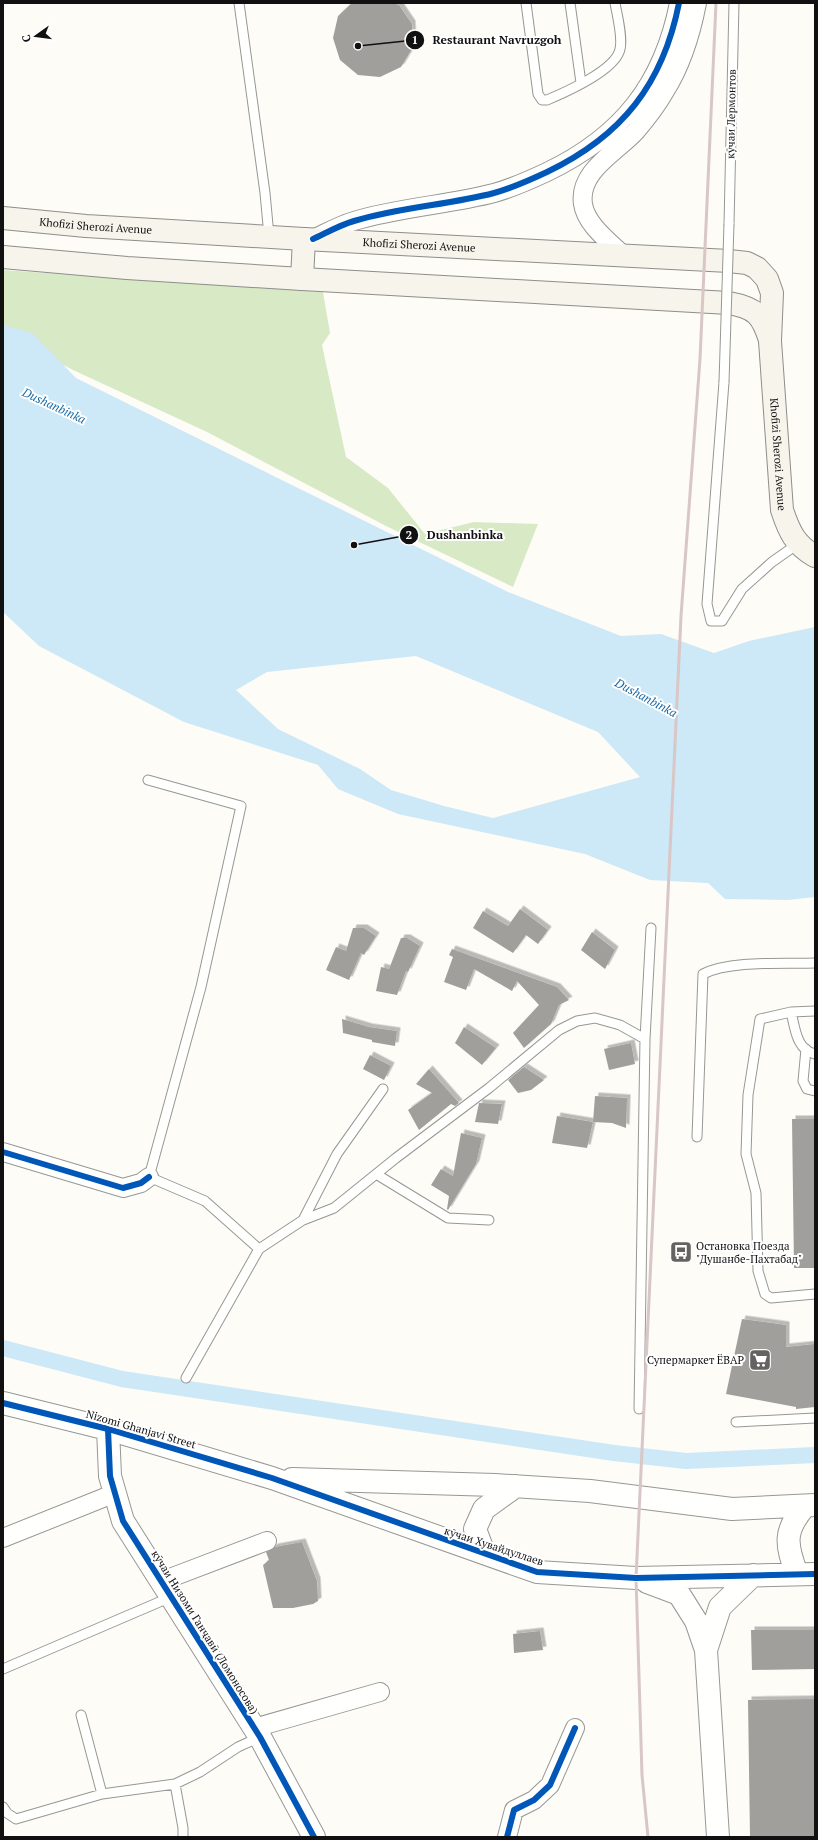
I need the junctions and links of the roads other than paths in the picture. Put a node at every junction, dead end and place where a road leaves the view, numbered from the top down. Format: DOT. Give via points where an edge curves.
graph roads {
  1 [pos="239,3"];
  2 [pos="526,3"];
  3 [pos="570,3"];
  4 [pos="615,3"];
  5 [pos="679,3"];
  6 [pos="697,3"];
  7 [pos="734,3"];
  8 [pos="581,83"];
  9 [pos="3,218"];
  10 [pos="269,236"];
  11 [pos="309,239"];
  12 [pos="624,256"];
  13 [pos="3,257"];
  14 [pos="302,279"];
  15 [pos="770,341"];
  16 [pos="807,550"];
  17 [pos="148,780"];
  18 [pos="651,928"];
  19 [pos="815,963"];
  20 [pos="815,1011"];
  21 [pos="791,1012"];
  22 [pos="645,1039"];
  23 [pos="806,1049"];
  24 [pos="815,1054"];
  25 [pos="383,1089"];
  26 [pos="815,1091"];
  27 [pos="697,1137"];
  28 [pos="3,1152"];
  29 [pos="376,1174"];
  30 [pos="149,1177"];
  31 [pos="303,1220"];
  32 [pos="489,1220"];
  33 [pos="259,1249"];
  34 [pos="815,1294"];
  35 [pos="186,1378"];
  36 [pos="3,1403"];
  37 [pos="639,1409"];
  38 [pos="815,1418"];
  39 [pos="736,1422"];
  40 [pos="108,1429"];
  41 [pos="272,1478"];
  42 [pos="516,1486"];
  43 [pos="115,1492"];
  44 [pos="810,1505"];
  45 [pos="3,1538"];
  46 [pos="267,1541"];
  47 [pos="484,1553"];
  48 [pos="806,1574"];
  49 [pos="754,1576"];
  50 [pos="636,1578"];
  51 [pos="167,1589"];
  52 [pos="706,1650"];
  53 [pos="3,1668"];
  54 [pos="380,1692"];
  55 [pos="81,1716"];
  56 [pos="575,1728"];
  57 [pos="257,1733"];
  58 [pos="174,1784"];
  59 [pos="102,1794"];
  60 [pos="3,1807"];
  61 [pos="183,1837"];
  62 [pos="314,1837"];
  63 [pos="507,1837"];
  64 [pos="718,1837"];
  1 -- 10 [label="lane"];
  2 -- 8 [label="lane" via="539,98 547,100"];
  3 -- 8 [label="lane"];
  4 -- 8 [label="lane" via="620,49 609,65"];
  5 -- 11 [label="street" via="669,44 647,87 617,126 586,151 510,188 354,220"];
  6 -- 12 [label="street" via="686,49 666,90 636,131 597,166 585,184 583,204 588,216"];
  7 -- 16 [label="lane, кӯчаи Лермонтов, bridge" via="724,382 707,604 711,621 722,621 742,589 772,562"];
  9 -- 10 [label="main road, Khofizi Sherozi Avenue" via="86,226"];
  10 -- 11 [label="main road, Khofizi Sherozi Avenue"];
  11 -- 12 [label="main road, Khofizi Sherozi Avenue"];
  11 -- 14 [label="main road"];
  12 -- 15 [label="main road, Khofizi Sherozi Avenue" via="740,262 752,265 763,273 772,293"];
  13 -- 14 [label="main road, Khofizi Sherozi Avenue"];
  14 -- 15 [label="main road, Khofizi Sherozi Avenue" via="730,303 746,307 760,316"];
  15 -- 16 [label="main road, Khofizi Sherozi Avenue" via="782,510 790,534"];
  17 -- 30 [label="lane" via="241,806 201,987"];
  18 -- 22 [label="lane"];
  19 -- 27 [label="lane" via="737,965 713,969 702,974"];
  20 -- 21 [label="lane"];
  21 -- 23 [label="lane" via="797,1040"];
  21 -- 34 [label="lane" via="760,1019 748,1095 746,1154 756,1194 758,1271 765,1294 771,1298"];
  22 -- 29 [label="lane" via="620,1025 595,1018 577,1021 559,1030 489,1088"];
  22 -- 37 [label="lane"];
  23 -- 24 [label="lane"];
  23 -- 26 [label="lane" via="803,1081 807,1089"];
  25 -- 31 [label="lane" via="337,1154"];
  28 -- 30 [label="street" via="123,1188 141,1183"];
  29 -- 31 [label="lane" via="334,1208"];
  29 -- 32 [label="lane" via="448,1218"];
  30 -- 33 [label="lane" via="204,1201"];
  31 -- 33 [label="lane"];
  33 -- 35 [label="lane"];
  36 -- 40 [label="street, Nizomi Ghanjavi Street"];
  38 -- 39 [label="lane"];
  40 -- 41 [label="street, Nizomi Ghanjavi Street"];
  40 -- 43 [label="street, кӯчаи Низоми Ганҷавӣ (Ломоносова)" via="110,1476"];
  41 -- 42 [label="street"];
  41 -- 47 [label="street, кӯчаи Хувайдуллаев"];
  42 -- 44 [label="street" via="590,1491 732,1509"];
  42 -- 47 [label="street" via="484,1509 476,1529"];
  43 -- 45 [label="street"];
  43 -- 51 [label="street, кӯчаи Низоми Ганҷавӣ (Ломоносова)" via="123,1520"];
  44 -- 48 [label="street" via="794,1519 788,1538 791,1558"];
  46 -- 51 [label="street"];
  47 -- 50 [label="street, кӯчаи Хувайдуллаев" via="537,1572"];
  48 -- 49 [label="street, кӯчаи Хувайдуллаев"];
  49 -- 50 [label="street, кӯчаи Хувайдуллаев"];
  49 -- 52 [label="street" via="720,1608"];
  50 -- 52 [label="street" via="679,1594 696,1621"];
  51 -- 53 [label="lane"];
  51 -- 57 [label="street, кӯчаи Низоми Ганҷавӣ (Ломоносова)"];
  52 -- 64 [label="street"];
  54 -- 57 [label="street"];
  55 -- 59 [label="lane"];
  56 -- 63 [label="street" via="550,1785 534,1800 514,1810"];
  57 -- 58 [label="lane" via="200,1772"];
  57 -- 62 [label="street, кӯчаи Низоми Ганҷавӣ (Ломоносова)"];
  58 -- 59 [label="lane"];
  58 -- 61 [label="lane"];
  59 -- 60 [label="lane" via="16,1819"];
}
